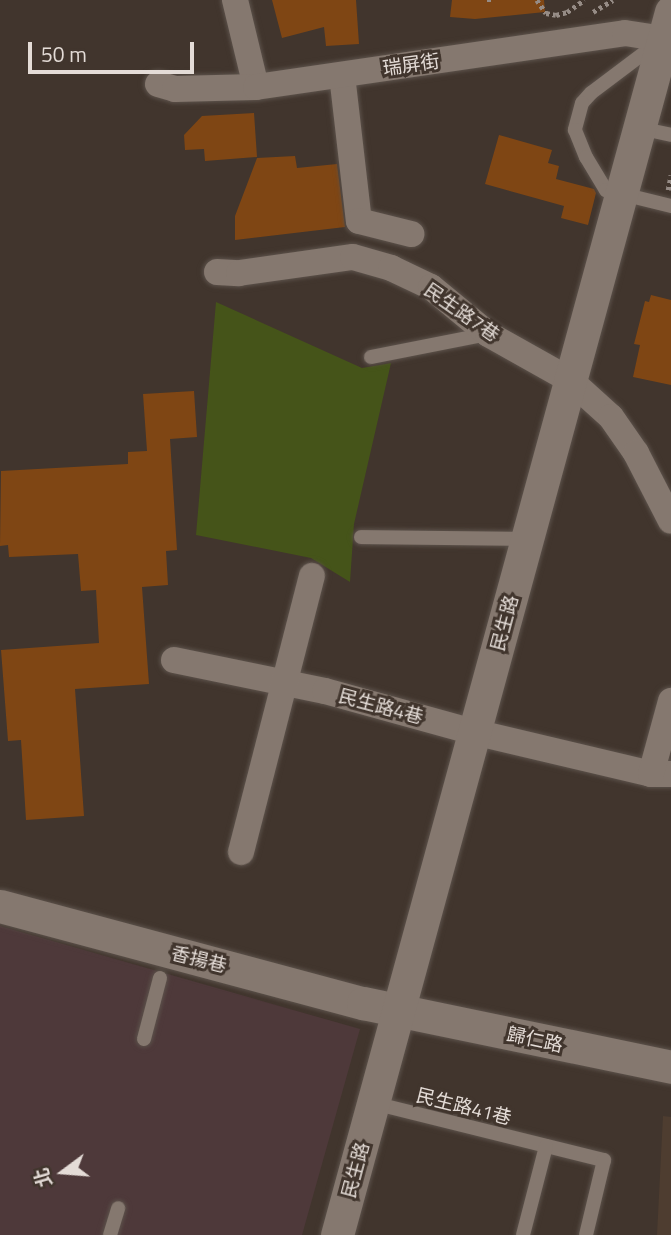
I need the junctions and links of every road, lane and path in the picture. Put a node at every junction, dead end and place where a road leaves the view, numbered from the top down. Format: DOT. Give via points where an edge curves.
graph roads {
  1 [pos="234,0"];
  2 [pos="487,0"];
  3 [pos="492,0"];
  4 [pos="537,0"];
  5 [pos="583,1"];
  6 [pos="667,25"];
  7 [pos="342,75"];
  8 [pos="158,84"];
  9 [pos="256,87"];
  10 [pos="655,132"];
  11 [pos="621,194"];
  12 [pos="671,206"];
  13 [pos="411,234"];
  14 [pos="217,272"];
  15 [pos="488,334"];
  16 [pos="371,357"];
  17 [pos="570,380"];
  18 [pos="671,521"];
  19 [pos="361,537"];
  20 [pos="527,539"];
  21 [pos="312,576"];
  22 [pos="174,660"];
  23 [pos="286,685"];
  24 [pos="671,701"];
  25 [pos="474,732"];
  26 [pos="661,774"];
  27 [pos="241,852"];
  28 [pos="0,906"];
  29 [pos="160,978"];
  30 [pos="398,1011"];
  31 [pos="144,1039"];
  32 [pos="671,1067"];
  33 [pos="373,1103"];
  34 [pos="546,1146"];
  35 [pos="118,1208"];
  36 [pos="110,1235"];
  37 [pos="337,1235"];
  38 [pos="523,1235"];
  39 [pos="586,1235"];
  1 -- 9 [label="street"];
  2 -- 3 [label="path"];
  4 -- 5 [label="path" via="546,13 556,15"];
  6 -- 7 [label="street, 瑞屏街"];
  6 -- 10 [label="street, 民生路"];
  6 -- 11 [label="lane" via="591,93 576,118 578,142 595,173 607,190"];
  7 -- 9 [label="street, 瑞屏街"];
  7 -- 13 [label="street" via="359,221"];
  8 -- 9 [label="street, 瑞屏街" via="176,89"];
  10 -- 11 [label="street, 民生路"];
  11 -- 12 [label="lane"];
  11 -- 17 [label="street, 民生路"];
  14 -- 15 [label="street, 民生路7巷" via="353,257 391,268 431,288"];
  15 -- 16 [label="lane"];
  15 -- 17 [label="street, 民生路7巷"];
  17 -- 18 [label="street, 民生路7巷" via="611,417 636,453"];
  17 -- 20 [label="street, 民生路"];
  19 -- 20 [label="lane"];
  20 -- 25 [label="street, 民生路"];
  21 -- 23 [label="street"];
  22 -- 23 [label="street, 民生路4巷"];
  23 -- 25 [label="street, 民生路4巷" via="325,691"];
  23 -- 27 [label="street"];
  24 -- 26 [label="street"];
  25 -- 26 [label="street"];
  25 -- 30 [label="street, 民生路"];
  28 -- 30 [label="street, 香揚巷"];
  29 -- 31 [label="lane"];
  30 -- 32 [label="street, 歸仁路"];
  30 -- 33 [label="street, 民生路"];
  33 -- 34 [label="lane, 民生路41巷"];
  33 -- 37 [label="street, 民生路"];
  34 -- 38 [label="lane"];
  34 -- 39 [label="lane, 民生路41巷" via="604,1160"];
  35 -- 36 [label="lane"];
}
